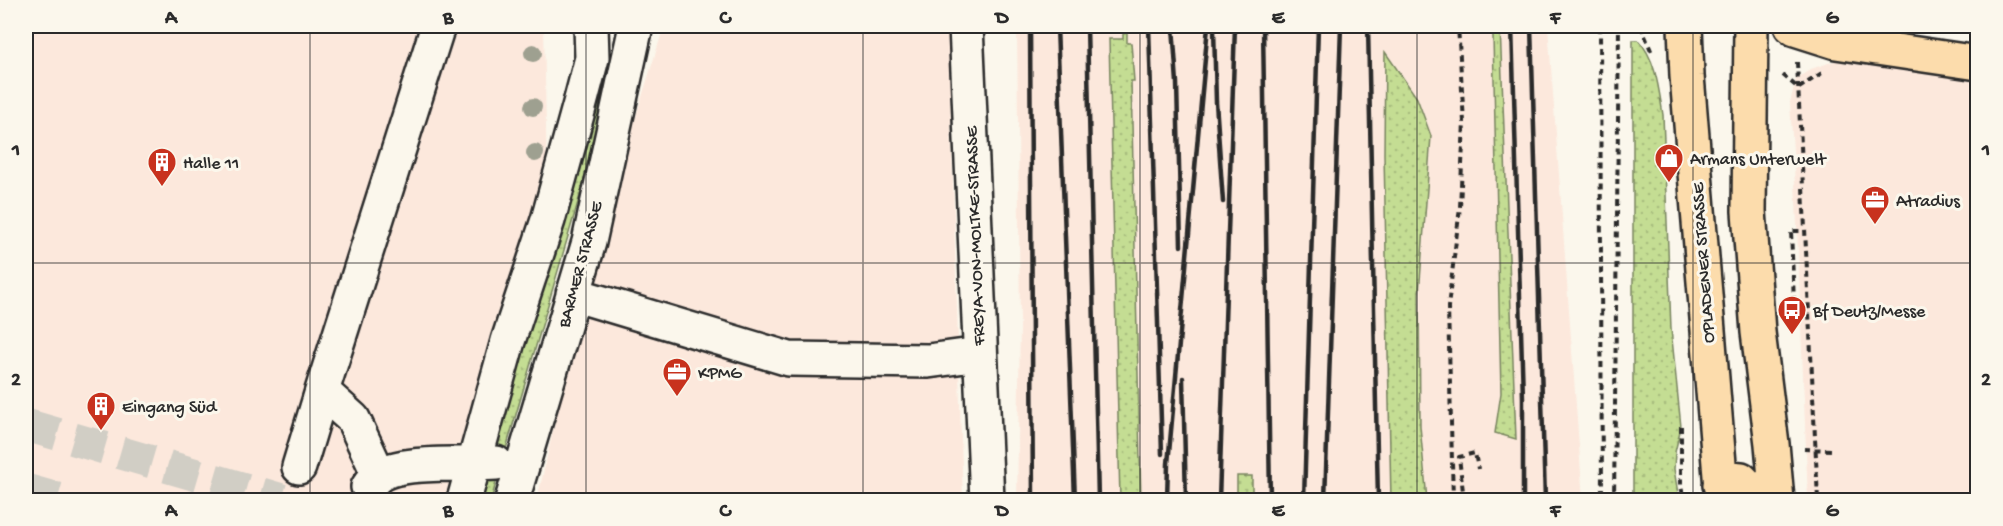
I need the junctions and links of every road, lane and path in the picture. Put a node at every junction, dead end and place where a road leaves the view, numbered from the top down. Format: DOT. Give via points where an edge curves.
graph roads {
  1 [pos="438,26"];
  2 [pos="591,26"];
  3 [pos="636,26"];
  4 [pos="966,26"];
  5 [pos="1458,26"];
  6 [pos="1600,26"];
  7 [pos="1619,26"];
  8 [pos="1660,26"];
  9 [pos="1685,26"];
  10 [pos="1751,26"];
  11 [pos="1791,26"];
  12 [pos="1977,63"];
  13 [pos="1687,76"];
  14 [pos="1798,89"];
  15 [pos="1804,231"];
  16 [pos="573,294"];
  17 [pos="1794,302"];
  18 [pos="980,354"];
  19 [pos="322,391"];
  20 [pos="1799,449"];
  21 [pos="1815,449"];
  22 [pos="1830,450"];
  23 [pos="522,462"];
  24 [pos="474,465"];
  25 [pos="299,467"];
  26 [pos="1478,469"];
  27 [pos="1721,493"];
  28 [pos="464,501"];
  29 [pos="512,501"];
  30 [pos="987,501"];
  31 [pos="1453,501"];
  32 [pos="1464,501"];
  33 [pos="1602,501"];
  34 [pos="1614,501"];
  35 [pos="1752,501"];
  36 [pos="1777,501"];
  37 [pos="1818,501"];
  1 -- 19 [label="street"];
  2 -- 24 [label="street" via="592,58 581,100"];
  3 -- 16 [label="street, BARMER STRASSE" via="589,242"];
  4 -- 18 [label="street, FREYA-VON-MOLTKE-STRASSE"];
  5 -- 31 [label="path" via="1464,122 1460,207 1448,307"];
  6 -- 33 [label="path, bridge"];
  7 -- 34 [label="path"];
  8 -- 13 [label="main road"];
  9 -- 13 [label="main road, OPLADENER STRASSE"];
  10 -- 36 [label="main road" via="1749,211"];
  11 -- 12 [label="main road" via="1836,42"];
  13 -- 27 [label="main road, OPLADENER STRASSE"];
  14 -- 15 [label="path"];
  15 -- 17 [label="path" via="1791,231"];
  15 -- 21 [label="path"];
  16 -- 18 [label="street, FREYA-VON-MOLTKE-STRASSE" via="789,359 928,362"];
  16 -- 23 [label="street, BARMER STRASSE"];
  18 -- 30 [label="street"];
  19 -- 24 [label="street" via="353,419 373,481 398,469 433,464"];
  19 -- 25 [label="street"];
  20 -- 21 [label="path"];
  21 -- 22 [label="path"];
  21 -- 37 [label="path"];
  23 -- 24 [label="street"];
  23 -- 29 [label="street, BARMER STRASSE"];
  24 -- 28 [label="street"];
  26 -- 32 [label="path" via="1475,453 1459,457"];
  27 -- 35 [label="main road" via="1730,478 1741,478 1750,488"];
}
